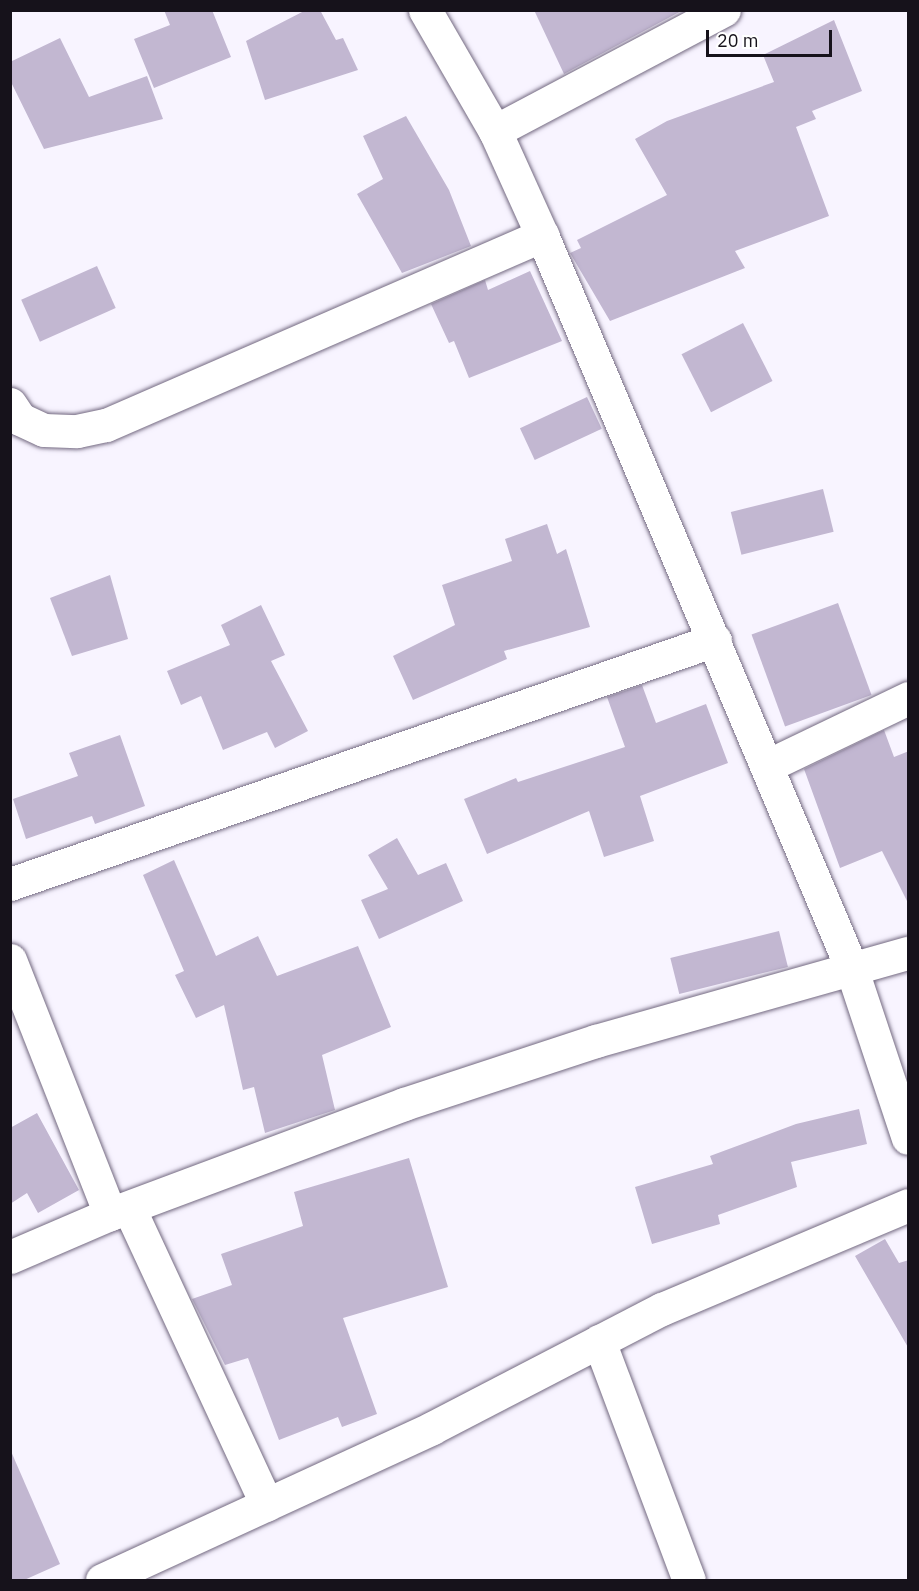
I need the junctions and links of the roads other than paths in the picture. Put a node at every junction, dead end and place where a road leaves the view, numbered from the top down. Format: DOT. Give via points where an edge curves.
graph roads {
  1 [pos="425,10"];
  2 [pos="724,10"];
  3 [pos="495,131"];
  4 [pos="542,235"];
  5 [pos="10,404"];
  6 [pos="715,640"];
  7 [pos="909,698"];
  8 [pos="767,766"];
  9 [pos="10,884"];
  10 [pos="909,953"];
  11 [pos="10,960"];
  12 [pos="851,967"];
  13 [pos="909,1138"];
  14 [pos="909,1205"];
  15 [pos="120,1211"];
  16 [pos="10,1257"];
  17 [pos="600,1341"];
  18 [pos="267,1505"];
  19 [pos="102,1581"];
  20 [pos="689,1581"];
  1 -- 3 [label="street"];
  2 -- 3 [label="street"];
  3 -- 4 [label="street"];
  4 -- 5 [label="street" via="106,425 77,431 44,430 20,419"];
  4 -- 6 [label="street"];
  6 -- 8 [label="street"];
  6 -- 9 [label="street"];
  7 -- 8 [label="street"];
  8 -- 12 [label="street"];
  10 -- 12 [label="street"];
  11 -- 15 [label="street"];
  12 -- 13 [label="street"];
  12 -- 15 [label="street" via="596,1041 416,1100"];
  14 -- 17 [label="street" via="662,1309"];
  15 -- 16 [label="street"];
  15 -- 18 [label="street"];
  17 -- 18 [label="street" via="432,1428"];
  17 -- 20 [label="street"];
  18 -- 19 [label="street"];
}
